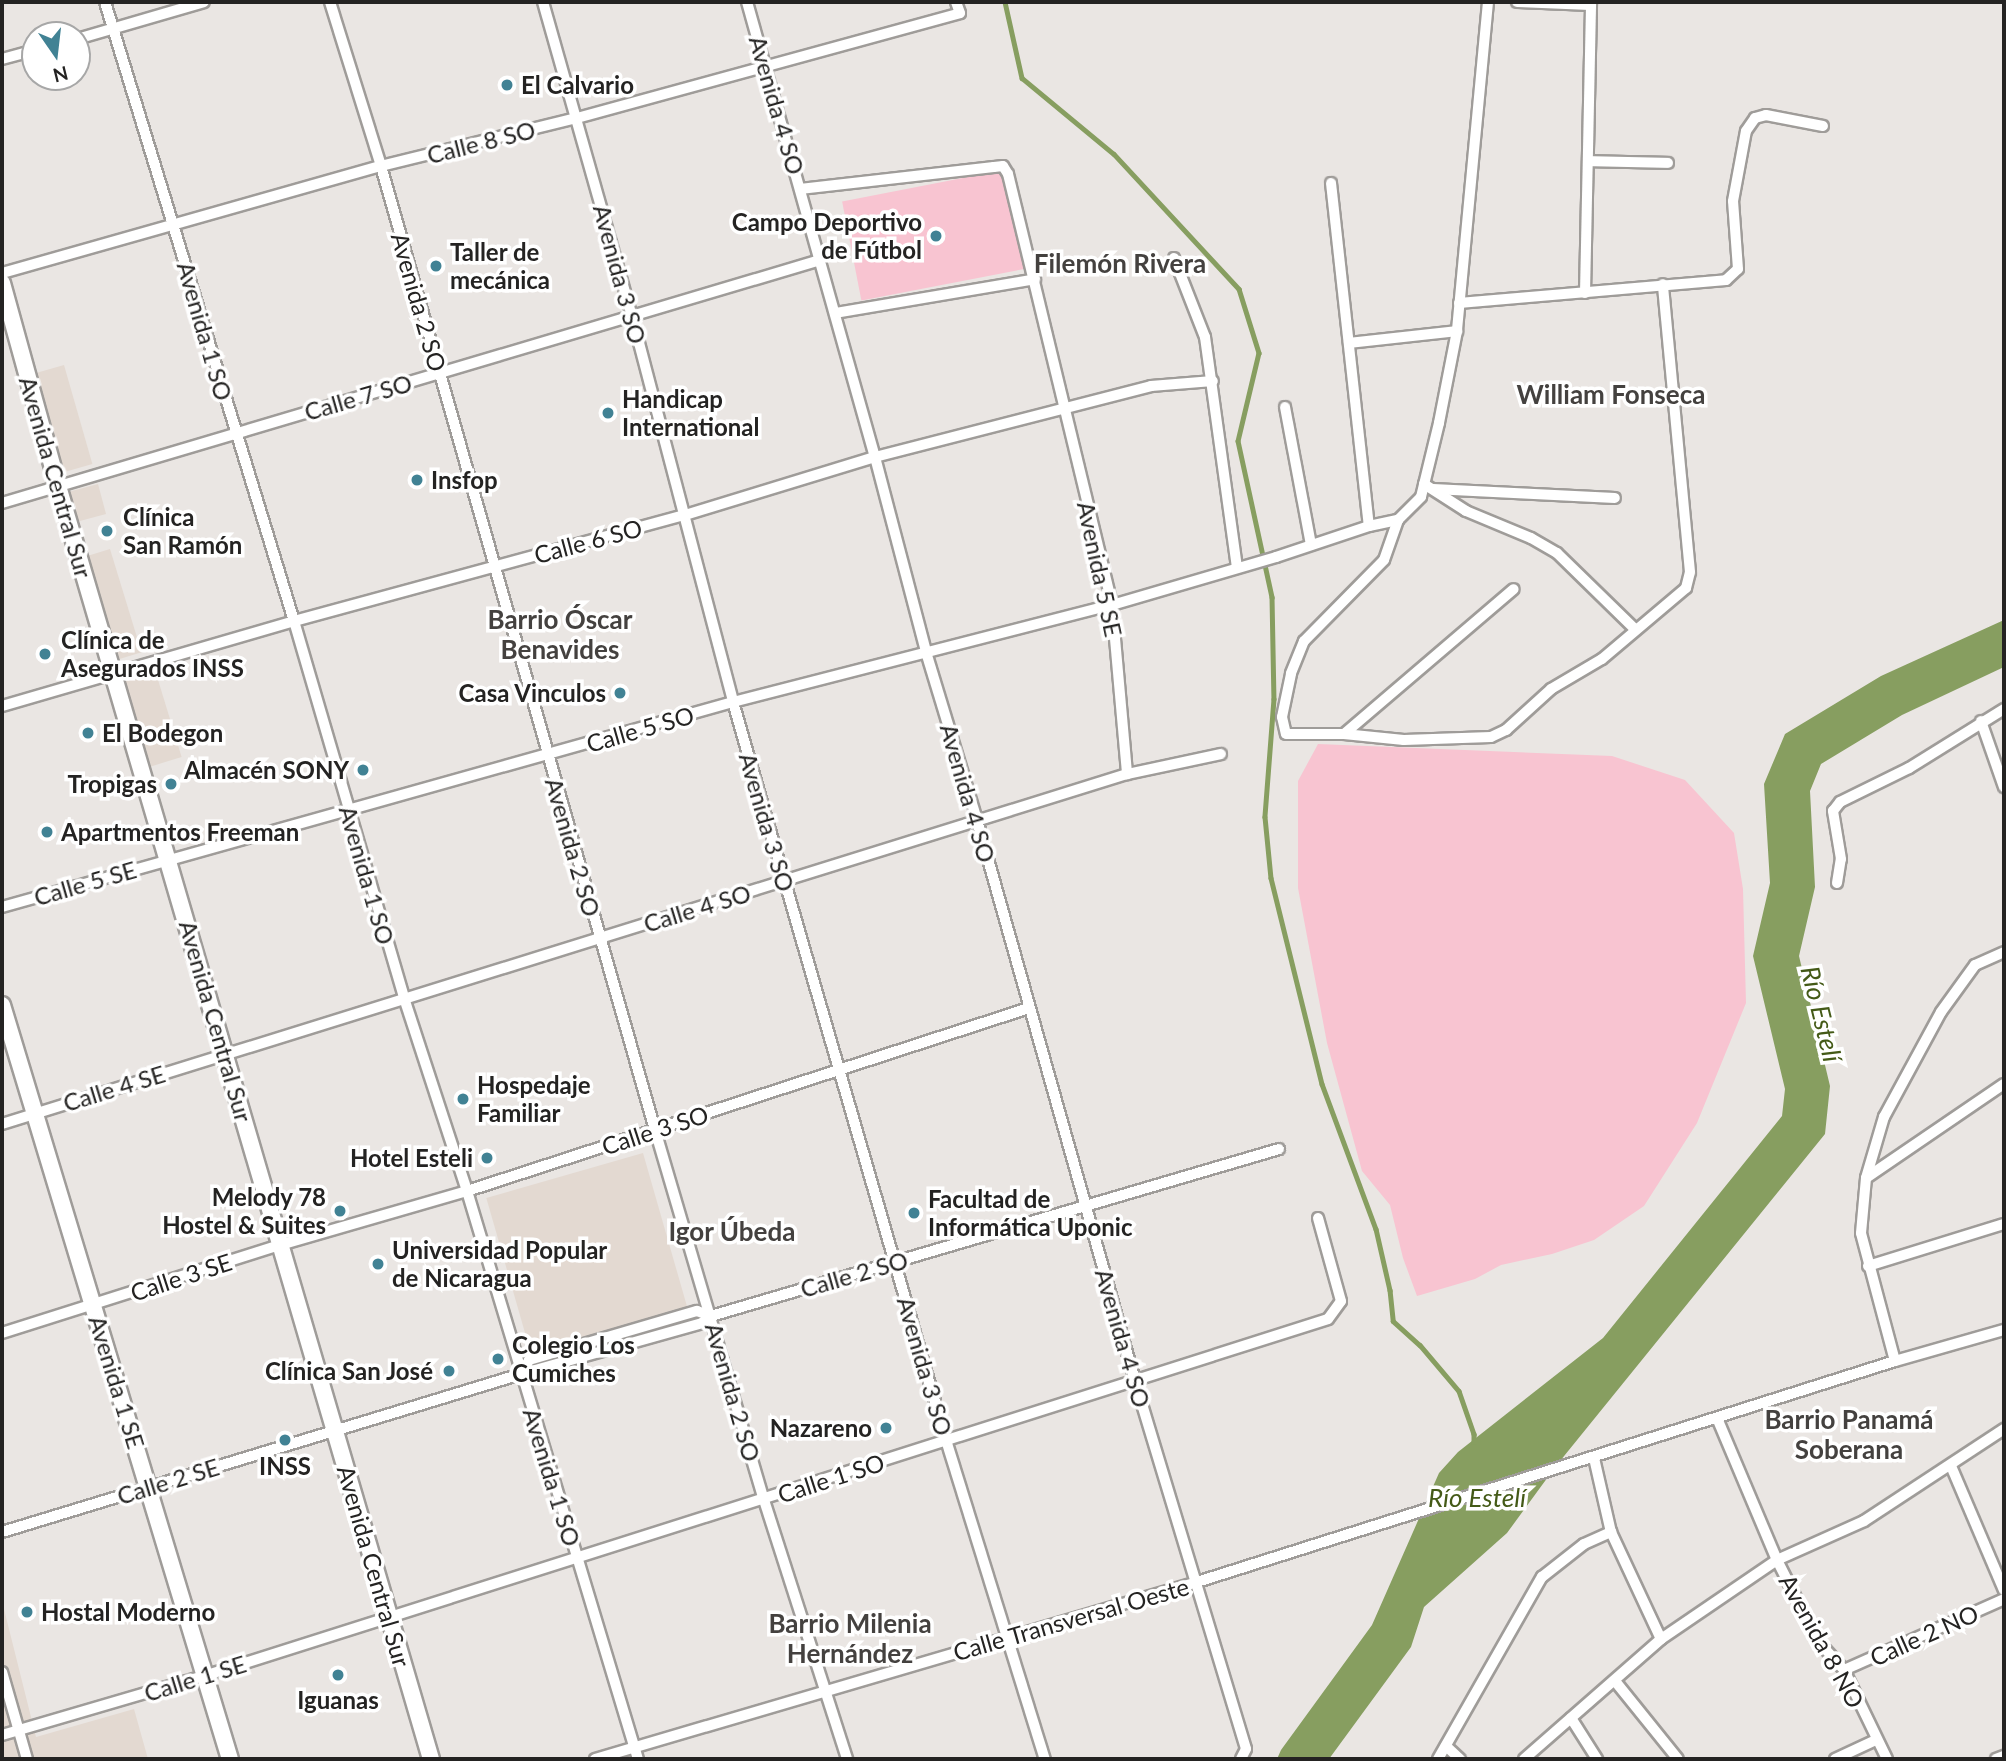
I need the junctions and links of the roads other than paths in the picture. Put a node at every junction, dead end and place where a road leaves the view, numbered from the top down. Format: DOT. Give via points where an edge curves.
graph roads {
  1 [pos="105,2"];
  2 [pos="204,2"];
  3 [pos="330,2"];
  4 [pos="543,2"];
  5 [pos="747,2"];
  6 [pos="1488,2"];
  7 [pos="1517,2"];
  8 [pos="1591,4"];
  9 [pos="958,7"];
  10 [pos="112,30"];
  11 [pos="91,35"];
  12 [pos="21,54"];
  13 [pos="2,59"];
  14 [pos="766,64"];
  15 [pos="577,118"];
  16 [pos="1823,126"];
  17 [pos="1588,161"];
  18 [pos="1668,163"];
  19 [pos="381,166"];
  20 [pos="1331,183"];
  21 [pos="800,189"];
  22 [pos="175,225"];
  23 [pos="1174,258"];
  24 [pos="820,260"];
  25 [pos="2,273"];
  26 [pos="1035,279"];
  27 [pos="2,283"];
  28 [pos="1663,284"];
  29 [pos="1585,293"];
  30 [pos="1459,303"];
  31 [pos="835,313"];
  32 [pos="632,316"];
  33 [pos="1457,331"];
  34 [pos="1349,343"];
  35 [pos="438,373"];
  36 [pos="1213,382"];
  37 [pos="1285,407"];
  38 [pos="1063,408"];
  39 [pos="235,433"];
  40 [pos="875,457"];
  41 [pos="58,486"];
  42 [pos="1428,487"];
  43 [pos="1615,498"];
  44 [pos="2,503"];
  45 [pos="685,515"];
  46 [pos="1398,520"];
  47 [pos="1369,526"];
  48 [pos="1311,545"];
  49 [pos="494,567"];
  50 [pos="1237,568"];
  51 [pos="1514,589"];
  52 [pos="1112,605"];
  53 [pos="294,621"];
  54 [pos="1636,630"];
  55 [pos="926,652"];
  56 [pos="113,674"];
  57 [pos="733,702"];
  58 [pos="2,706"];
  59 [pos="2004,709"];
  60 [pos="1981,721"];
  61 [pos="1344,734"];
  62 [pos="1221,754"];
  63 [pos="547,755"];
  64 [pos="1127,774"];
  65 [pos="2004,787"];
  66 [pos="348,810"];
  67 [pos="976,820"];
  68 [pos="169,859"];
  69 [pos="785,881"];
  70 [pos="1837,884"];
  71 [pos="2,907"];
  72 [pos="599,938"];
  73 [pos="2004,952"];
  74 [pos="405,1001"];
  75 [pos="2,1004"];
  76 [pos="1030,1008"];
  77 [pos="226,1053"];
  78 [pos="839,1070"];
  79 [pos="2004,1084"];
  80 [pos="36,1113"];
  81 [pos="2,1124"];
  82 [pos="655,1130"];
  83 [pos="1279,1149"];
  84 [pos="1866,1178"];
  85 [pos="467,1191"];
  86 [pos="1084,1207"];
  87 [pos="1318,1218"];
  88 [pos="2004,1224"];
  89 [pos="280,1245"];
  90 [pos="896,1262"];
  91 [pos="1868,1266"];
  92 [pos="93,1306"];
  93 [pos="711,1316"];
  94 [pos="2004,1330"];
  95 [pos="2,1334"];
  96 [pos="1895,1361"];
  97 [pos="521,1374"];
  98 [pos="1135,1381"];
  99 [pos="1717,1418"];
  100 [pos="2004,1429"];
  101 [pos="334,1431"];
  102 [pos="946,1440"];
  103 [pos="1591,1459"];
  104 [pos="1951,1466"];
  105 [pos="149,1486"];
  106 [pos="764,1500"];
  107 [pos="2,1532"];
  108 [pos="1611,1532"];
  109 [pos="576,1557"];
  110 [pos="1777,1560"];
  111 [pos="1197,1582"];
  112 [pos="2004,1590"];
  113 [pos="2004,1599"];
  114 [pos="388,1617"];
  115 [pos="1010,1637"];
  116 [pos="1661,1639"];
  117 [pos="1844,1670"];
  118 [pos="2,1672"];
  119 [pos="204,1676"];
  120 [pos="1615,1681"];
  121 [pos="824,1691"];
  122 [pos="1571,1718"];
  123 [pos="18,1730"];
  124 [pos="2,1735"];
  125 [pos="1875,1740"];
  126 [pos="1446,1745"];
  127 [pos="634,1747"];
  128 [pos="1244,1754"];
  129 [pos="2004,1756"];
  130 [pos="27,1759"];
  131 [pos="230,1759"];
  132 [pos="431,1759"];
  133 [pos="595,1759"];
  134 [pos="638,1759"];
  135 [pos="847,1759"];
  136 [pos="1045,1759"];
  137 [pos="1438,1759"];
  138 [pos="1460,1759"];
  139 [pos="1524,1759"];
  140 [pos="1597,1759"];
  141 [pos="1678,1759"];
  142 [pos="1835,1759"];
  143 [pos="1887,1759"];
  144 [pos="1996,1759"];
  1 -- 10 [label="street, Avenida 1 SO"];
  2 -- 10 [label="street"];
  3 -- 19 [label="street, Avenida 2 SO"];
  4 -- 15 [label="street, Avenida 3 SO"];
  5 -- 14 [label="street, Avenida 4 SO"];
  6 -- 30 [label="street"];
  7 -- 8 [label="street"];
  8 -- 17 [label="street"];
  9 -- 14 [label="street, Calle 8 SO"];
  10 -- 11 [label="street"];
  10 -- 22 [label="street, Avenida 1 SO"];
  12 -- 13 [label="street"];
  14 -- 15 [label="street, Calle 8 SO"];
  14 -- 21 [label="street, Avenida 4 SO"];
  15 -- 19 [label="street, Calle 8 SO"];
  15 -- 32 [label="street, Avenida 3 SO"];
  16 -- 28 [label="street" via="1766,115 1755,118 1746,131 1734,201 1738,269 1726,280"];
  17 -- 18 [label="street"];
  17 -- 29 [label="street"];
  19 -- 22 [label="street, Calle 8 SO"];
  19 -- 35 [label="street, Avenida 2 SO"];
  20 -- 34 [label="street"];
  21 -- 24 [label="street, Avenida 4 SO"];
  21 -- 26 [label="street, Avenida 5 SE" via="1003,166"];
  22 -- 25 [label="street, Calle 8 SO"];
  22 -- 39 [label="street, Avenida 1 SO"];
  23 -- 36 [label="street" via="1205,337"];
  24 -- 31 [label="street, Avenida 4 SO"];
  24 -- 32 [label="street, Calle 7 SO"];
  26 -- 31 [label="street"];
  26 -- 38 [label="street, Avenida 5 SE"];
  27 -- 41 [label="street, Avenida Central Sur"];
  28 -- 29 [label="street"];
  28 -- 54 [label="street" via="1690,572 1686,588"];
  29 -- 30 [label="street"];
  30 -- 33 [label="street"];
  31 -- 40 [label="street, Avenida 4 SO"];
  32 -- 35 [label="street, Calle 7 SO"];
  32 -- 45 [label="street, Avenida 3 SO"];
  33 -- 34 [label="street"];
  33 -- 42 [label="street"];
  34 -- 47 [label="street"];
  35 -- 39 [label="street, Calle 7 SO"];
  35 -- 49 [label="street, Avenida 2 SO"];
  36 -- 38 [label="street, Calle 6 SO" via="1151,386"];
  36 -- 50 [label="street"];
  37 -- 48 [label="street"];
  38 -- 40 [label="street, Calle 6 SO"];
  38 -- 52 [label="street, Avenida 5 SE"];
  39 -- 41 [label="street, Calle 7 SO"];
  39 -- 53 [label="street, Avenida 1 SO"];
  40 -- 45 [label="street, Calle 6 SO"];
  40 -- 55 [label="street, Avenida 4 SO"];
  41 -- 44 [label="street, Calle 7 SO"];
  41 -- 56 [label="street, Avenida Central Sur"];
  42 -- 43 [label="street"];
  42 -- 46 [label="street"];
  42 -- 54 [label="street" via="1466,512 1558,553"];
  45 -- 49 [label="street, Calle 6 SO"];
  45 -- 57 [label="street, Avenida 3 SO"];
  46 -- 47 [label="street, Calle 5 SO"];
  46 -- 61 [label="street" via="1384,560 1304,641 1291,674 1282,717 1286,734"];
  47 -- 48 [label="street, Calle 5 SO"];
  48 -- 50 [label="street, Calle 5 SO"];
  49 -- 53 [label="street, Calle 6 SO"];
  49 -- 63 [label="street, Avenida 2 SO"];
  50 -- 52 [label="street, Calle 5 SO"];
  51 -- 61 [label="street"];
  52 -- 55 [label="street, Calle 5 SO"];
  52 -- 64 [label="street, Avenida 5 SE"];
  53 -- 56 [label="street, Calle 6 SO"];
  53 -- 66 [label="street, Avenida 1 SO"];
  54 -- 61 [label="street" via="1491,737 1404,740"];
  55 -- 57 [label="street, Calle 5 SO"];
  55 -- 67 [label="street, Avenida 4 SO"];
  56 -- 58 [label="street, Calle 6 SO"];
  56 -- 68 [label="street, Avenida Central Sur"];
  57 -- 63 [label="street, Calle 5 SO"];
  57 -- 69 [label="street, Avenida 3 SO"];
  59 -- 60 [label="street"];
  60 -- 65 [label="street"];
  60 -- 70 [label="street" via="1909,768 1835,806 1841,859"];
  62 -- 64 [label="street, Calle 4 SO"];
  63 -- 66 [label="street, Calle 5 SO"];
  63 -- 72 [label="street, Avenida 2 SO"];
  64 -- 67 [label="street, Calle 4 SO"];
  66 -- 68 [label="street, Calle 5 SO"];
  66 -- 74 [label="street, Avenida 1 SO"];
  67 -- 69 [label="street, Calle 4 SO"];
  67 -- 76 [label="street, Avenida 4 SO"];
  68 -- 71 [label="street, Calle 5 SE"];
  68 -- 77 [label="street, Avenida Central Sur"];
  69 -- 72 [label="street, Calle 4 SO"];
  69 -- 78 [label="street, Avenida 3 SO"];
  72 -- 74 [label="street, Calle 4 SO"];
  72 -- 82 [label="street, Avenida 2 SO"];
  73 -- 84 [label="street" via="1975,965 1941,1012 1884,1117"];
  74 -- 77 [label="street, Calle 4 SO"];
  74 -- 85 [label="street, Avenida 1 SO"];
  75 -- 80 [label="street, Avenida 1 SE"];
  76 -- 78 [label="street, Calle 3 SO"];
  76 -- 86 [label="street, Avenida 4 SO"];
  77 -- 80 [label="street, Calle 4 SE"];
  77 -- 89 [label="street, Avenida Central Sur"];
  78 -- 82 [label="street, Calle 3 SO"];
  78 -- 90 [label="street, Avenida 3 SO"];
  79 -- 84 [label="street"];
  80 -- 81 [label="street, Calle 4 SE"];
  80 -- 92 [label="street, Avenida 1 SE"];
  82 -- 85 [label="street, Calle 3 SO"];
  82 -- 93 [label="street, Avenida 2 SO"];
  83 -- 86 [label="street, Calle 2 SO"];
  84 -- 91 [label="street" via="1861,1233"];
  85 -- 89 [label="street, Calle 3 SO"];
  85 -- 97 [label="street, Avenida 1 SO"];
  86 -- 90 [label="street, Calle 2 SO"];
  86 -- 98 [label="street, Avenida 4 SO"];
  87 -- 98 [label="street, Calle 1 SO" via="1341,1301 1328,1319"];
  88 -- 91 [label="street"];
  89 -- 92 [label="street, Calle 3 SE"];
  89 -- 101 [label="street, Avenida Central Sur"];
  90 -- 93 [label="street, Calle 2 SO"];
  90 -- 102 [label="street, Avenida 3 SO"];
  91 -- 96 [label="street"];
  92 -- 95 [label="street, Calle 3 SE"];
  92 -- 105 [label="street, Avenida 1 SE"];
  93 -- 97 [label="street, Calle 2 SO" via="702,1323"];
  93 -- 106 [label="street, Avenida 2 SO"];
  94 -- 96 [label="street"];
  96 -- 99 [label="street"];
  97 -- 101 [label="street, Calle 2 SO"];
  97 -- 109 [label="street, Avenida 1 SO"];
  98 -- 102 [label="street, Calle 1 SO"];
  98 -- 111 [label="street, Avenida 4 SO"];
  99 -- 103 [label="street, Calle Transversal Oeste"];
  99 -- 110 [label="street, Avenida 8 NO"];
  100 -- 104 [label="street"];
  101 -- 105 [label="street, Calle 2 SE"];
  101 -- 114 [label="street, Avenida Central Sur"];
  102 -- 106 [label="street, Calle 1 SO"];
  102 -- 115 [label="street, Avenida 3 SO"];
  103 -- 108 [label="street"];
  103 -- 111 [label="street, Calle Transversal Oeste"];
  104 -- 110 [label="street" via="1864,1521"];
  104 -- 112 [label="street"];
  105 -- 107 [label="street, Calle 2 SE"];
  105 -- 119 [label="street, Avenida 1 SE"];
  106 -- 109 [label="street, Calle 1 SO"];
  106 -- 121 [label="street, Avenida 2 SO"];
  108 -- 116 [label="street"];
  108 -- 126 [label="street" via="1584,1544 1542,1577"];
  109 -- 114 [label="street, Calle 1 SO"];
  109 -- 127 [label="street, Avenida 1 SO"];
  110 -- 116 [label="street"];
  110 -- 117 [label="street, Avenida 8 NO" via="1818,1641"];
  111 -- 115 [label="street, Calle Transversal Oeste"];
  111 -- 128 [label="street, Avenida 4 SO"];
  113 -- 117 [label="street, Calle 2 NO"];
  114 -- 119 [label="street, Calle 1 SE"];
  114 -- 132 [label="street, Avenida Central Sur"];
  115 -- 121 [label="street, Calle Transversal Oeste"];
  115 -- 136 [label="street, Avenida 3 SO"];
  116 -- 120 [label="street"];
  117 -- 125 [label="street, Avenida 8 NO"];
  118 -- 123 [label="street"];
  119 -- 123 [label="street, Calle 1 SE"];
  119 -- 131 [label="street, Avenida 1 SE"];
  120 -- 122 [label="street"];
  120 -- 141 [label="street"];
  121 -- 127 [label="street, Calle Transversal Oeste"];
  121 -- 135 [label="street, Avenida 2 SO"];
  122 -- 139 [label="street"];
  122 -- 140 [label="street"];
  123 -- 124 [label="street, Calle 1 SE"];
  123 -- 130 [label="street"];
  125 -- 142 [label="street"];
  125 -- 143 [label="street, Avenida 8 NO"];
  126 -- 137 [label="street"];
  126 -- 138 [label="street"];
  127 -- 133 [label="street, Calle Transversal Oeste"];
  127 -- 134 [label="street, Avenida 1 SO"];
  129 -- 144 [label="street"];
}
